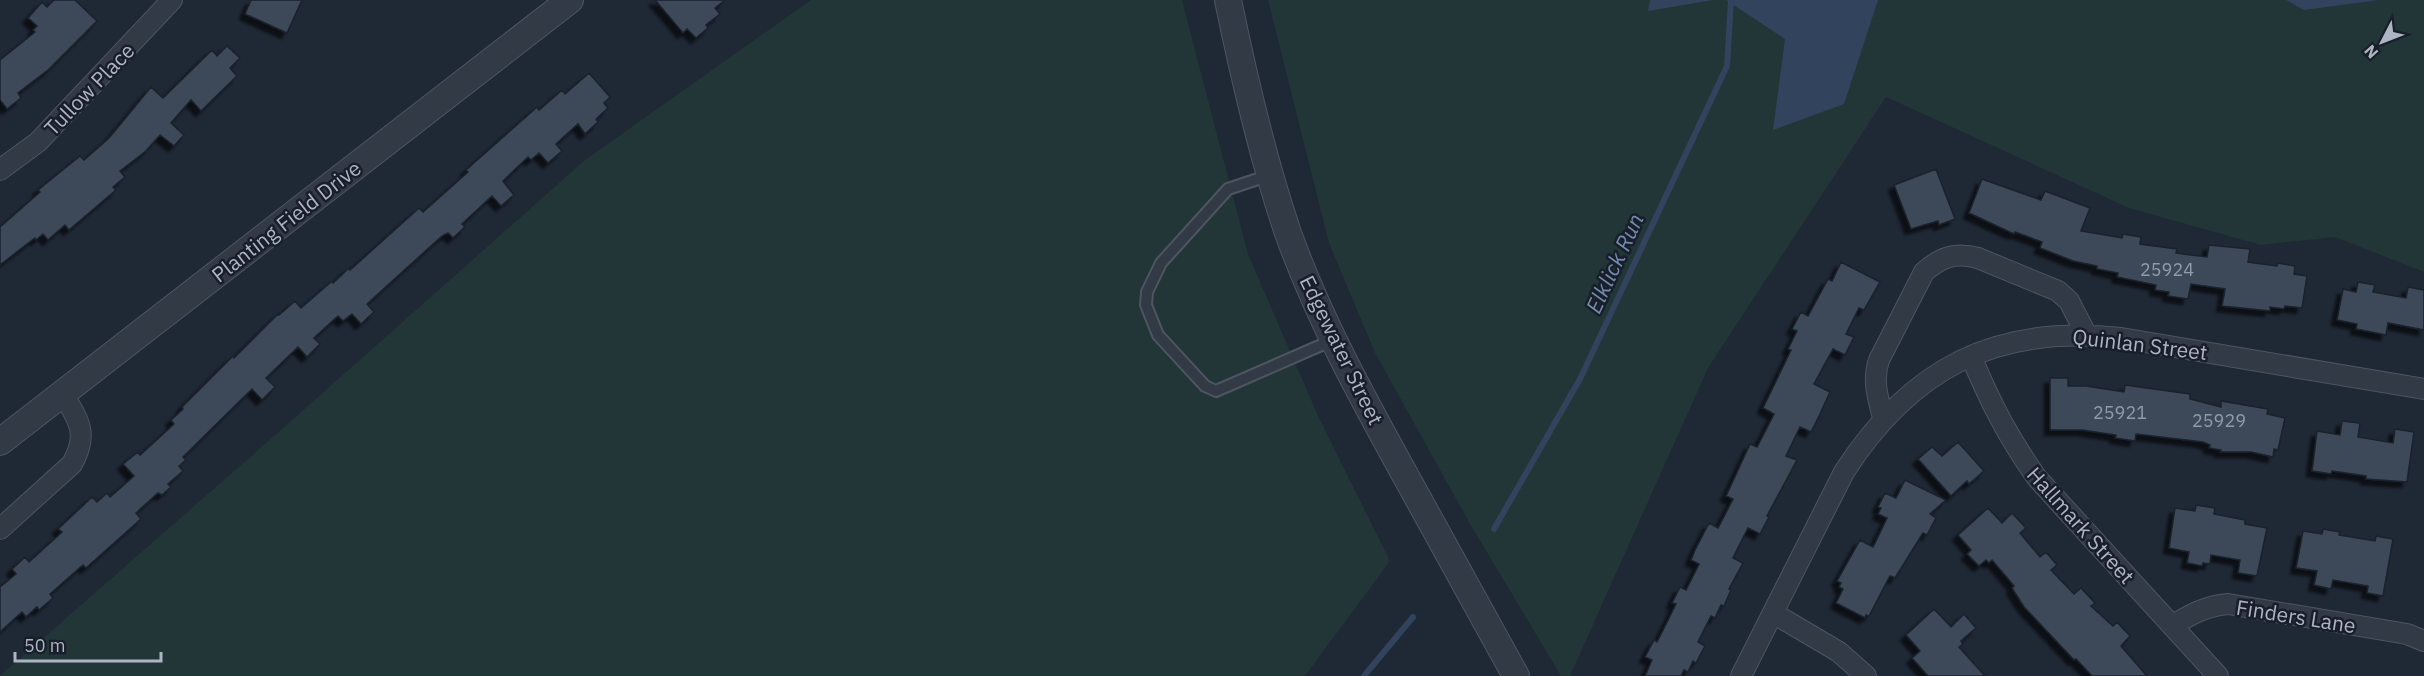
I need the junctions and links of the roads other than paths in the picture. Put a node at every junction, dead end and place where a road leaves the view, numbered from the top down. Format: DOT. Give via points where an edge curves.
graph roads {
  1 [pos="172,0"];
  2 [pos="570,0"];
  3 [pos="1228,0"];
  4 [pos="0,170"];
  5 [pos="1270,176"];
  6 [pos="2086,334"];
  7 [pos="1333,340"];
  8 [pos="1971,356"];
  9 [pos="2424,389"];
  10 [pos="63,394"];
  11 [pos="1883,418"];
  12 [pos="0,442"];
  13 [pos="0,529"];
  14 [pos="1773,613"];
  15 [pos="2172,626"];
  16 [pos="2424,641"];
  17 [pos="1516,676"];
  18 [pos="1741,676"];
  19 [pos="1866,676"];
  20 [pos="2218,676"];
  1 -- 4 [label="street, Tullow Place" via="38,142"];
  2 -- 10 [label="street, Planting Field Drive"];
  3 -- 5 [label="street, Edgewater Street"];
  5 -- 7 [label="street, Edgewater Street" via="1288,233"];
  5 -- 7 [label="lane" via="1228,189 1161,263 1147,292 1151,321 1158,335 1205,386 1216,391"];
  6 -- 8 [label="street, Quinlan Street" via="2042,336 2006,343"];
  6 -- 9 [label="street, Quinlan Street"];
  6 -- 11 [label="street" via="2070,301 2058,291 1978,258 1950,255 1936,261 1924,273 1880,360 1875,385"];
  7 -- 17 [label="street, Edgewater Street"];
  8 -- 11 [label="street, Quinlan Street" via="1908,394"];
  8 -- 15 [label="street, Hallmark Street" via="1994,411 2037,478"];
  10 -- 12 [label="street, Planting Field Drive"];
  10 -- 13 [label="street" via="79,422 80,452 72,464"];
  11 -- 14 [label="street, Quinlan Street" via="1844,472"];
  14 -- 18 [label="street, Quinlan Street"];
  14 -- 19 [label="street" via="1839,652"];
  15 -- 16 [label="street, Finders Lane" via="2193,612 2228,604 2407,634"];
  15 -- 20 [label="street, Hallmark Street"];
}
